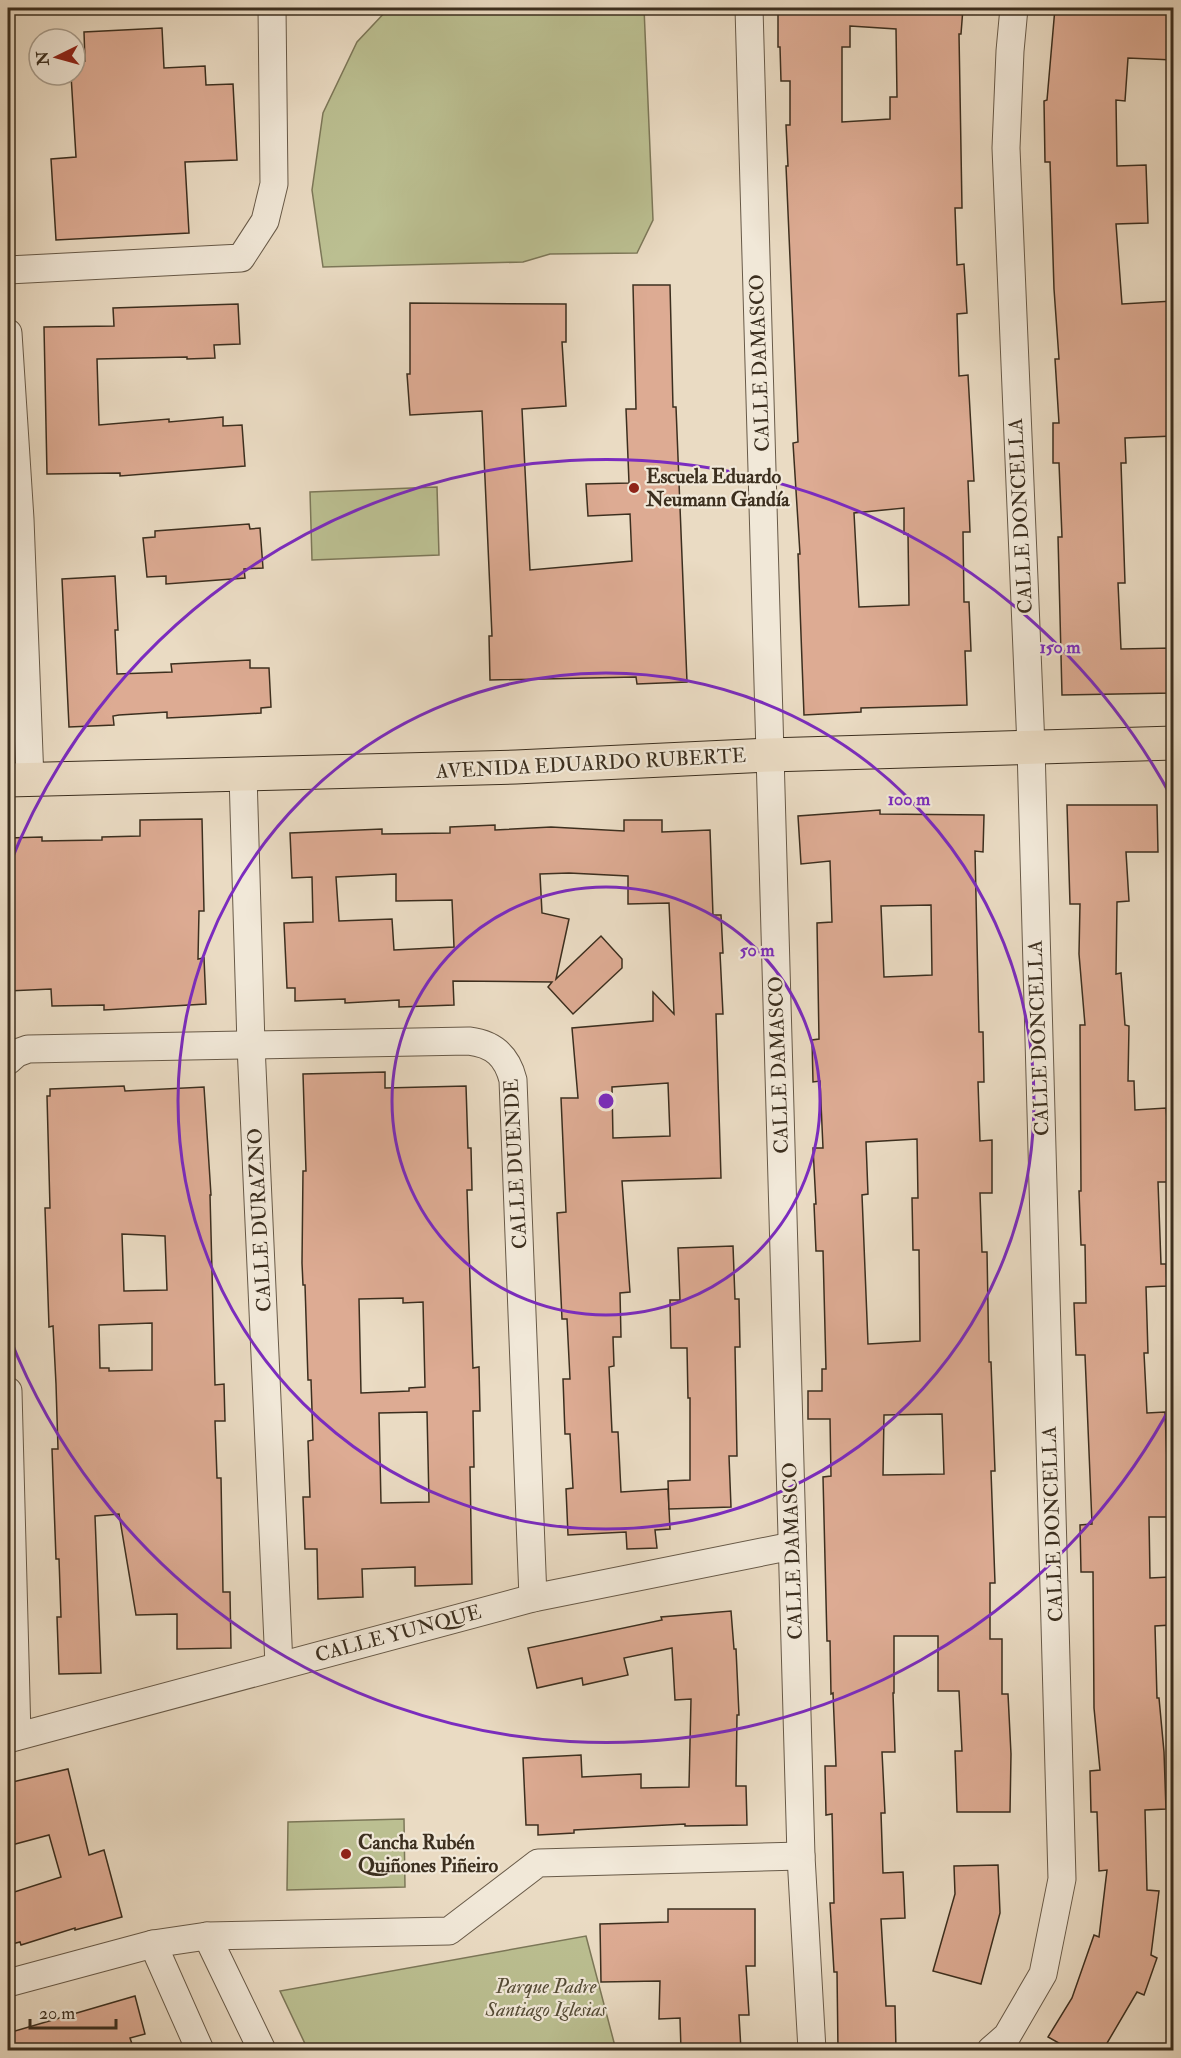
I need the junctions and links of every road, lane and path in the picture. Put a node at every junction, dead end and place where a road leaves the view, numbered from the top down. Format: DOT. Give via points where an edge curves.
graph roads {
  1 [pos="272,8"];
  2 [pos="749,8"];
  3 [pos="1014,8"];
  4 [pos="8,270"];
  5 [pos="8,333"];
  6 [pos="1173,742"];
  7 [pos="1030,747"];
  8 [pos="770,755"];
  9 [pos="243,775"];
  10 [pos="19,780"];
  11 [pos="251,1045"];
  12 [pos="8,1061"];
  13 [pos="8,1391"];
  14 [pos="792,1546"];
  15 [pos="533,1598"];
  16 [pos="279,1665"];
  17 [pos="12,1738"];
  18 [pos="801,1856"];
  19 [pos="207,1936"];
  20 [pos="153,1944"];
  21 [pos="8,1983"];
  22 [pos="200,2050"];
  23 [pos="262,2050"];
  24 [pos="812,2050"];
  25 [pos="991,2050"];
  1 -- 4 [label="street" via="274,184 264,221 241,258"];
  2 -- 8 [label="street, CALLE DAMASCO"];
  3 -- 7 [label="street, CALLE DONCELLA" via="1006,148"];
  5 -- 10 [label="street" via="20,519"];
  6 -- 7 [label="main road, AVENIDA EDUARDO RUBERTE"];
  7 -- 8 [label="main road, AVENIDA EDUARDO RUBERTE"];
  7 -- 25 [label="street, CALLE DONCELLA" via="1062,1879 1043,1974 1007,2036"];
  8 -- 9 [label="main road, AVENIDA EDUARDO RUBERTE"];
  8 -- 14 [label="street, CALLE DAMASCO"];
  9 -- 10 [label="main road, AVENIDA EDUARDO RUBERTE"];
  9 -- 11 [label="street, CALLE DURAZNO"];
  11 -- 12 [label="street, CALLE DUENDE" via="28,1049"];
  11 -- 15 [label="street, CALLE DUENDE" via="482,1042 494,1048 510,1067"];
  11 -- 16 [label="street, CALLE DURAZNO"];
  13 -- 17 [label="street"];
  14 -- 15 [label="street, CALLE YUNQUE"];
  14 -- 18 [label="street, CALLE DAMASCO"];
  15 -- 16 [label="street, CALLE YUNQUE"];
  16 -- 17 [label="street, CALLE YUNQUE"];
  18 -- 19 [label="street" via="538,1863 449,1931"];
  18 -- 24 [label="street, CALLE DAMASCO"];
  19 -- 20 [label="street"];
  19 -- 23 [label="street"];
  20 -- 21 [label="street"];
  20 -- 22 [label="street"];
}
